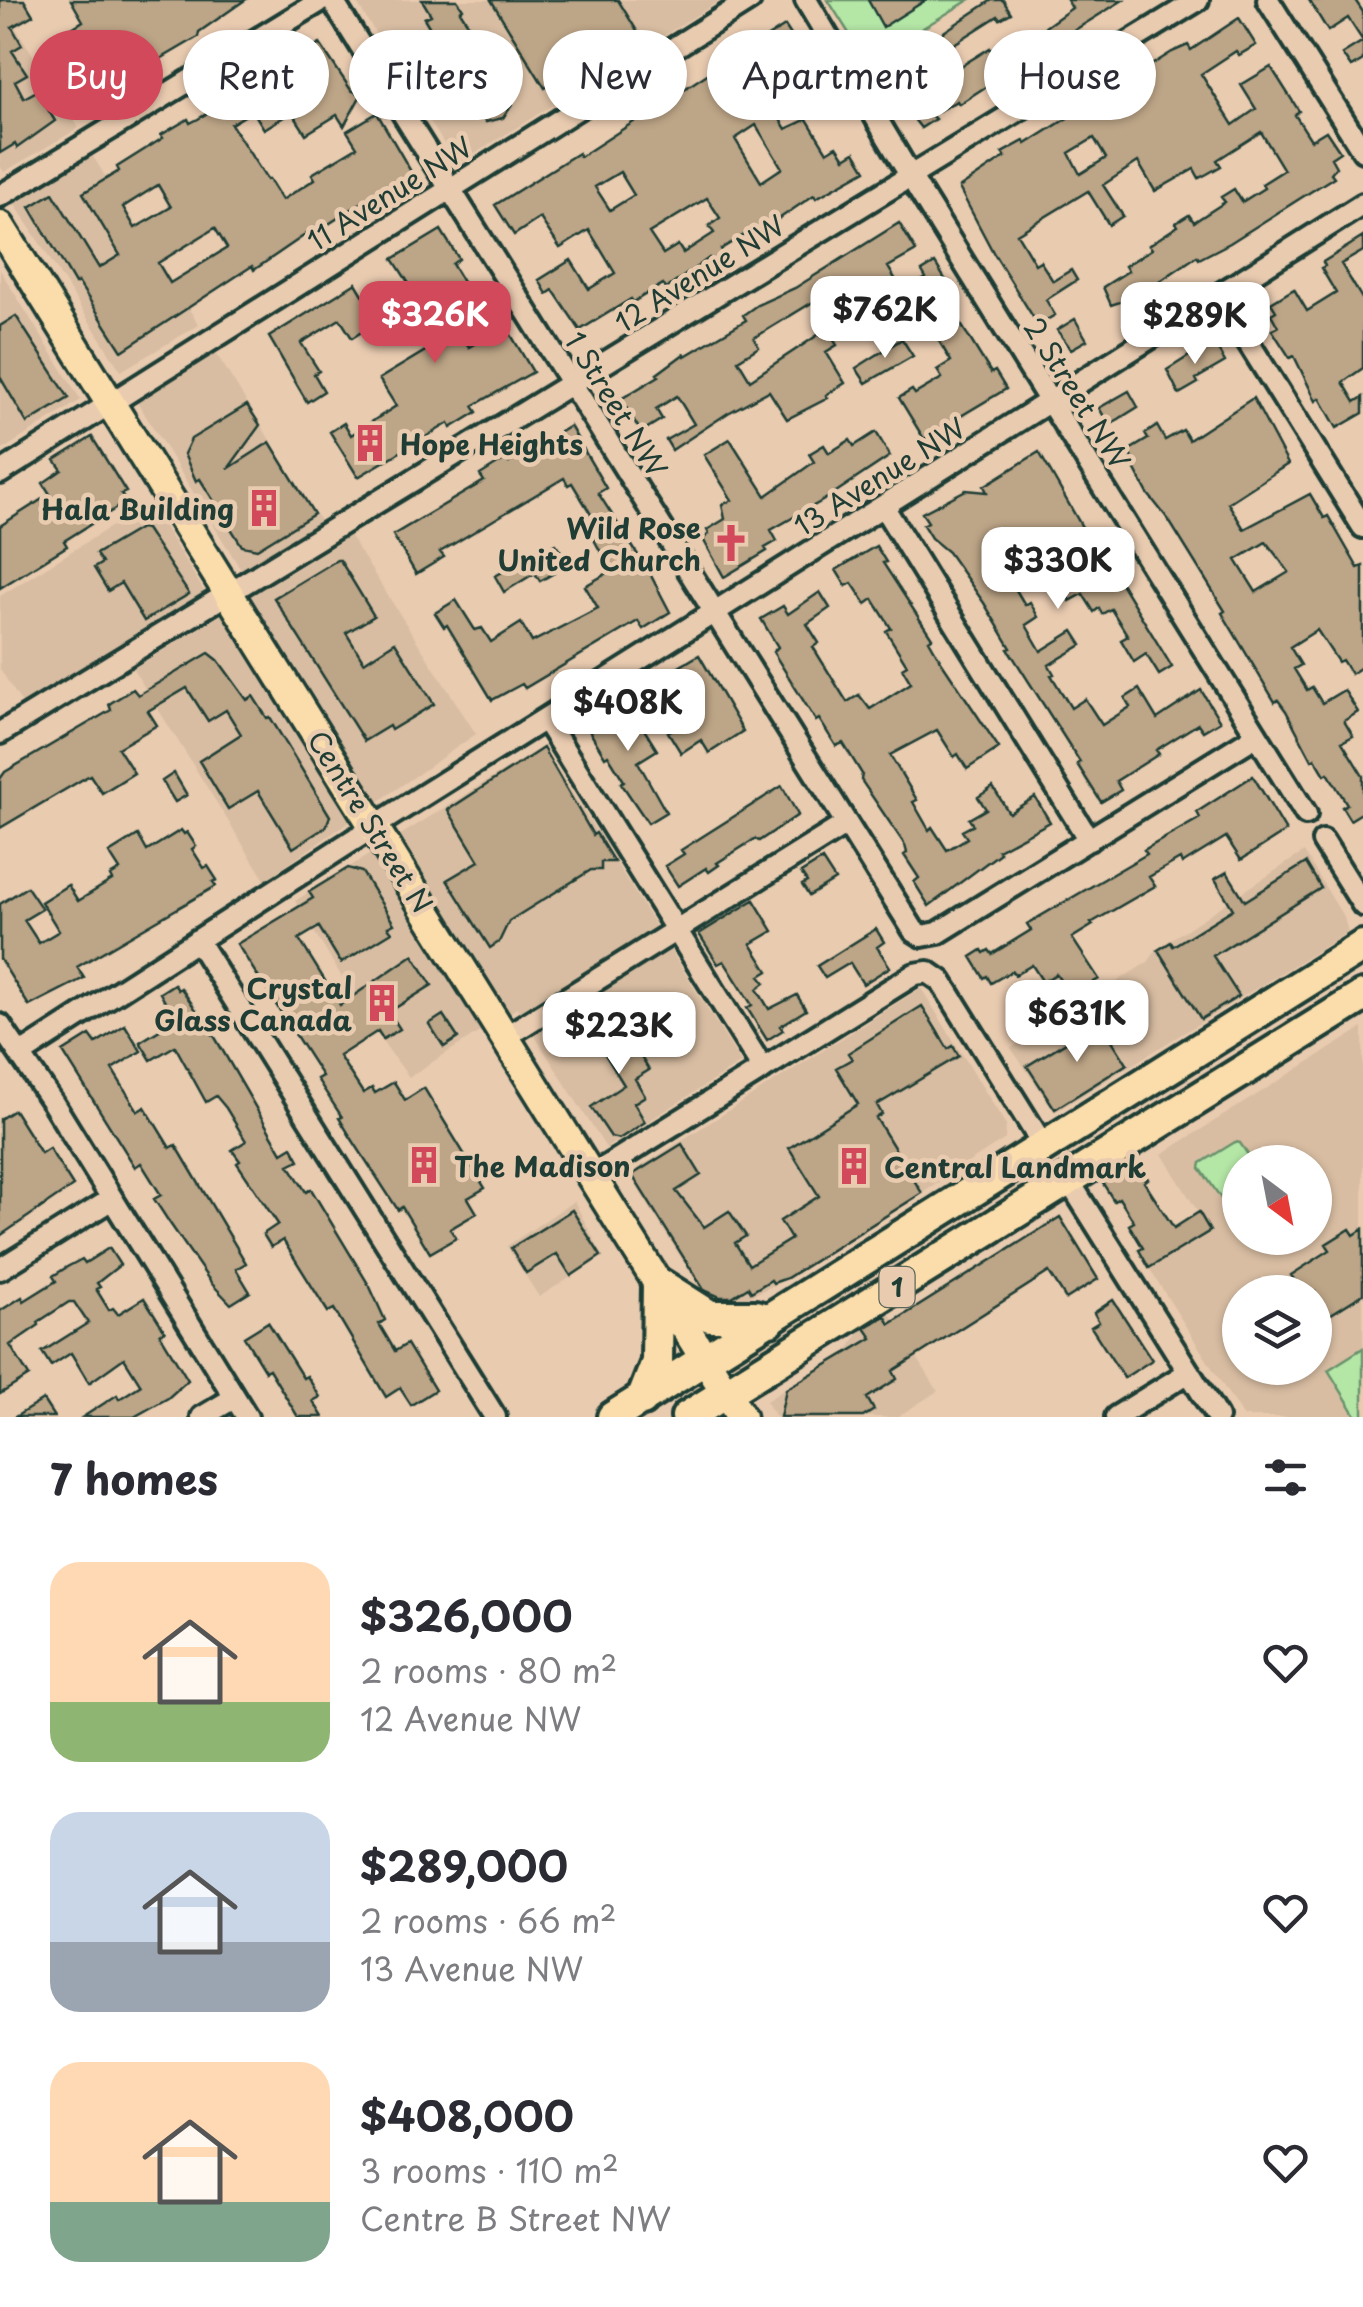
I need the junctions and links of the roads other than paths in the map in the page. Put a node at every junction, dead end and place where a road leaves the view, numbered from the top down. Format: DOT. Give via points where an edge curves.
graph roads {
  1 [pos="322,0"];
  2 [pos="332,0"];
  3 [pos="750,0"];
  4 [pos="806,0"];
  5 [pos="1198,0"];
  6 [pos="1268,0"];
  7 [pos="1363,151"];
  8 [pos="910,176"];
  9 [pos="449,188"];
  10 [pos="0,196"];
  11 [pos="1363,204"];
  12 [pos="0,226"];
  13 [pos="1219,295"];
  14 [pos="571,383"];
  15 [pos="1051,401"];
  16 [pos="110,402"];
  17 [pos="0,473"];
  18 [pos="883,506"];
  19 [pos="1363,527"];
  20 [pos="229,594"];
  21 [pos="714,613"];
  22 [pos="545,719"];
  23 [pos="0,733"];
  24 [pos="1257,735"];
  25 [pos="1306,814"];
  26 [pos="846,824"];
  27 [pos="374,827"];
  28 [pos="1089,840"];
  29 [pos="1322,841"];
  30 [pos="1363,905"];
  31 [pos="676,930"];
  32 [pos="197,940"];
  33 [pos="1363,946"];
  34 [pos="1363,996"];
  35 [pos="0,1025"];
  36 [pos="505,1036"];
  37 [pos="21,1054"];
  38 [pos="763,1069"];
  39 [pos="1043,1146"];
  40 [pos="591,1176"];
  41 [pos="1069,1181"];
  42 [pos="112,1199"];
  43 [pos="0,1270"];
  44 [pos="658,1284"];
  45 [pos="770,1320"];
  46 [pos="706,1359"];
  47 [pos="1189,1372"];
  48 [pos="234,1398"];
  49 [pos="642,1400"];
  50 [pos="734,1405"];
  51 [pos="202,1417"];
  52 [pos="246,1417"];
  53 [pos="494,1417"];
  54 [pos="613,1417"];
  55 [pos="687,1417"];
  56 [pos="1116,1417"];
  57 [pos="1217,1417"];
  1 -- 10 [label="street"];
  2 -- 9 [label="street, 1 Street NW"];
  3 -- 9 [label="street, 11 Avenue NW"];
  4 -- 8 [label="street, 2 Street NW"];
  5 -- 8 [label="street, 12 Avenue NW"];
  6 -- 7 [label="street"];
  8 -- 14 [label="street, 12 Avenue NW"];
  8 -- 15 [label="street, 2 Street NW"];
  9 -- 14 [label="street, 1 Street NW"];
  9 -- 16 [label="street, 11 Avenue NW"];
  11 -- 13 [label="street, 13 Avenue NW"];
  12 -- 16 [label="main road, Centre Street N"];
  13 -- 15 [label="street, 13 Avenue NW"];
  13 -- 19 [label="street"];
  14 -- 20 [label="street, 12 Avenue NW"];
  14 -- 21 [label="street, 1 Street NW"];
  15 -- 18 [label="street, 13 Avenue NW"];
  15 -- 24 [label="street, 2 Street NW"];
  16 -- 17 [label="street, 11 Avenue NW"];
  16 -- 20 [label="main road, Centre Street N"];
  18 -- 21 [label="street, 13 Avenue NW"];
  18 -- 28 [label="street"];
  20 -- 23 [label="street, 12 Avenue NW"];
  20 -- 27 [label="main road, Centre Street N"];
  21 -- 22 [label="street, 13 Avenue NW"];
  21 -- 26 [label="street, 1 Street NW"];
  22 -- 27 [label="street, 13 Avenue NW"];
  22 -- 31 [label="street"];
  24 -- 25 [label="street, 2 Street NW"];
  24 -- 28 [label="street"];
  26 -- 28 [label="street, 1 Street NW" via="922,936 938,933"];
  26 -- 31 [label="street"];
  27 -- 32 [label="street, 13 Avenue NW"];
  27 -- 36 [label="main road, Centre Street N"];
  29 -- 30 [label="street"];
  31 -- 36 [label="street"];
  31 -- 38 [label="street"];
  32 -- 37 [label="street, 13 Avenue NW"];
  32 -- 53 [label="street"];
  33 -- 39 [label="highway, 1"];
  34 -- 41 [label="highway, 1"];
  35 -- 37 [label="street"];
  36 -- 40 [label="main road, Centre Street N"];
  37 -- 42 [label="street"];
  38 -- 39 [label="street" via="928,972 942,982"];
  38 -- 40 [label="street"];
  39 -- 45 [label="highway, 1"];
  40 -- 44 [label="main road, Centre Street N"];
  41 -- 47 [label="street"];
  41 -- 50 [label="highway, 1"];
  42 -- 43 [label="street"];
  42 -- 48 [label="street"];
  44 -- 45 [label="highway" via="710,1316"];
  44 -- 46 [label="main road, Centre Street N"];
  44 -- 49 [label="highway" via="657,1362"];
  45 -- 46 [label="highway, 1"];
  46 -- 49 [label="highway, 1"];
  46 -- 50 [label="main road, Centre Street N"];
  47 -- 56 [label="street"];
  47 -- 57 [label="street"];
  48 -- 51 [label="street"];
  48 -- 52 [label="street"];
  49 -- 54 [label="highway, 1"];
  50 -- 55 [label="highway, 1"];
}
